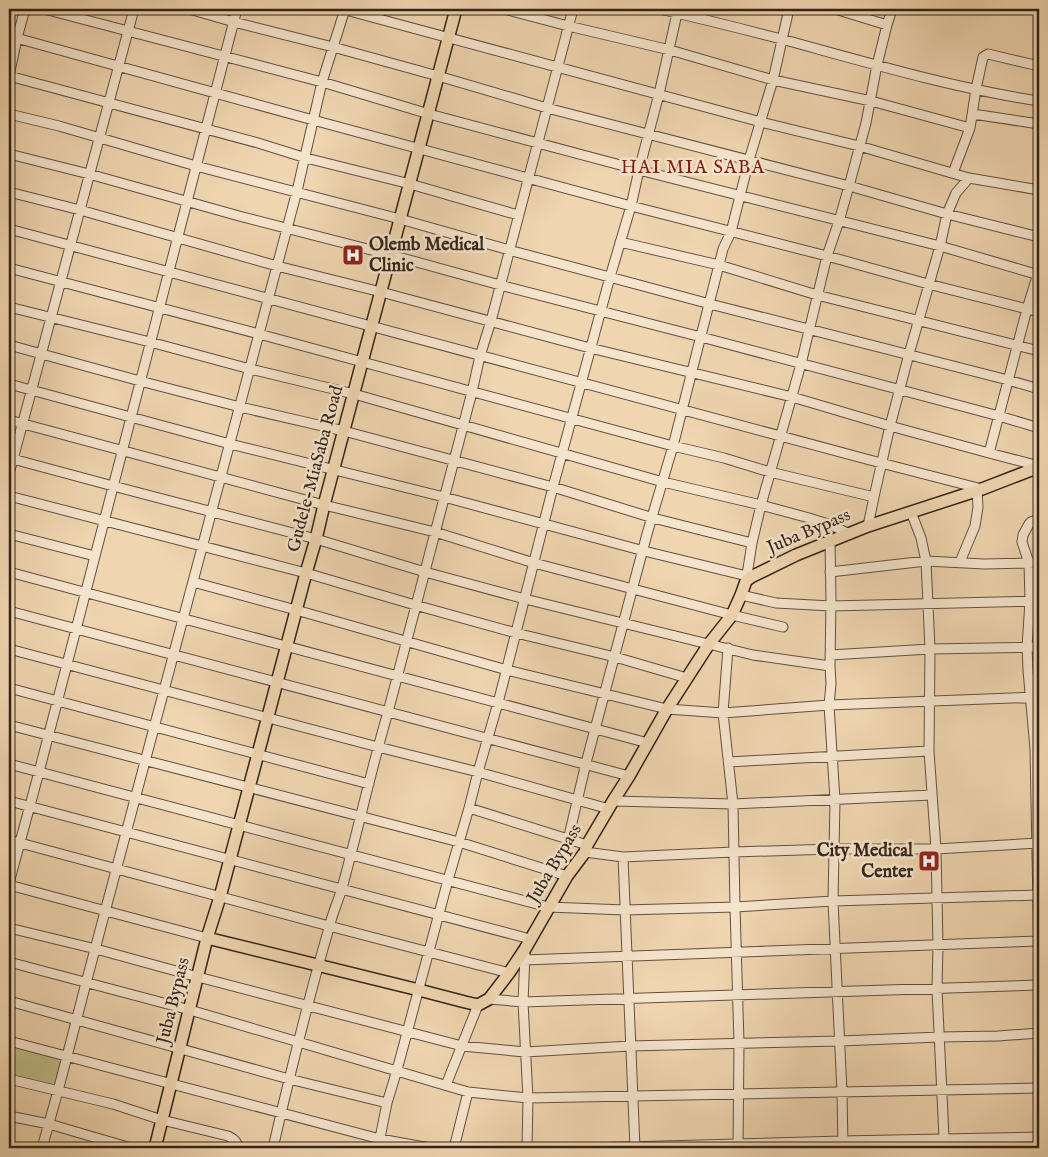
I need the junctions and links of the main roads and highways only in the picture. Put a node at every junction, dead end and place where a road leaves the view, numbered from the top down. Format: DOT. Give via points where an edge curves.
graph roads {
  1 [pos="456,9"];
  2 [pos="1039,466"];
  3 [pos="208,938"];
  4 [pos="155,1148"];
  1 -- 3 [label="main road, Gudele-MiaSaba Road"];
  2 -- 3 [label="main road, Juba Bypass" via="980,490 868,526 746,579 732,615 708,644 667,709 630,776 548,907 527,949 484,1002 465,1002"];
  3 -- 4 [label="main road, Juba Bypass"];
}
